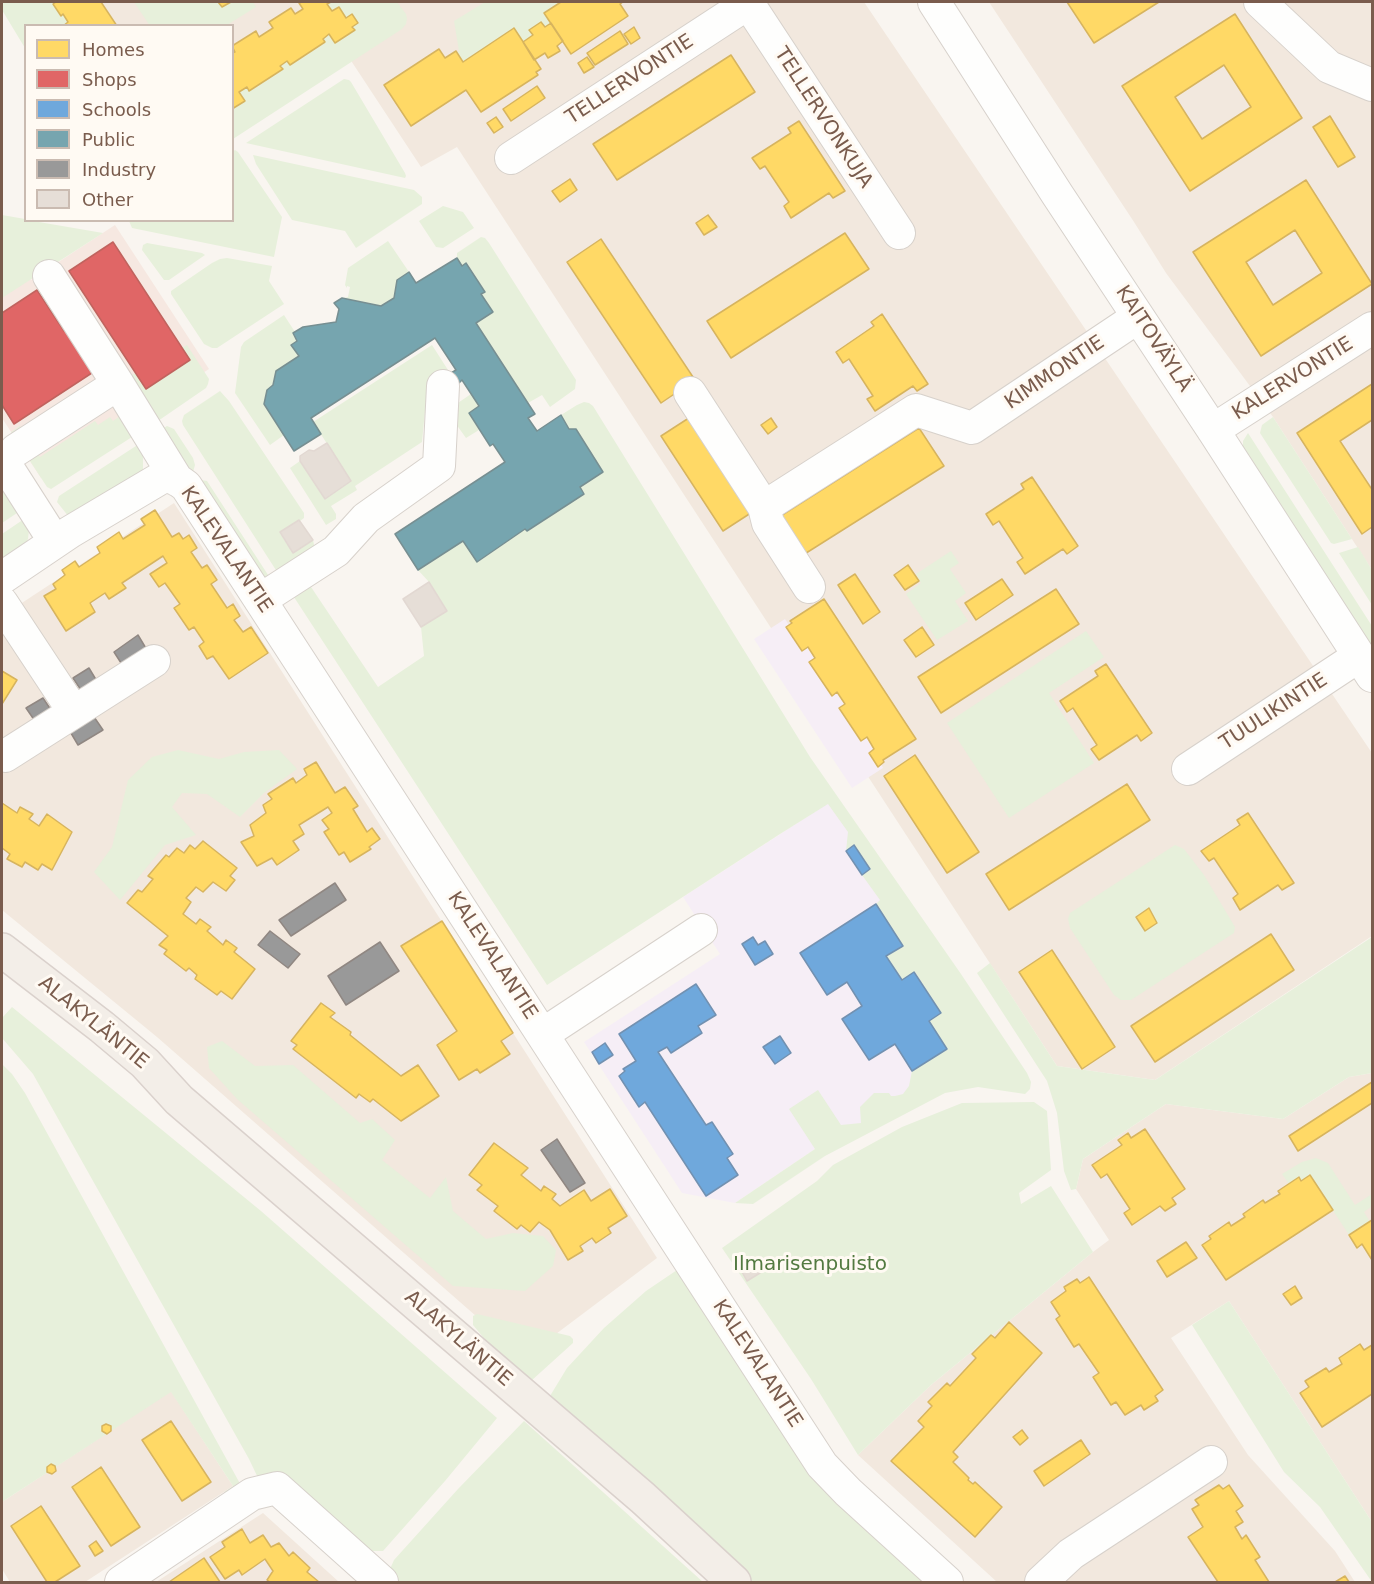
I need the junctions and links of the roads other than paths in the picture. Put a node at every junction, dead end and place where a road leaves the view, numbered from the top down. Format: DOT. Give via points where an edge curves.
graph roads {
  1 [pos="749,2"];
  2 [pos="934,2"];
  3 [pos="1260,2"];
  4 [pos="1372,85"];
  5 [pos="511,158"];
  6 [pos="899,234"];
  7 [pos="49,276"];
  8 [pos="1138,317"];
  9 [pos="1372,328"];
  10 [pos="118,384"];
  11 [pos="443,386"];
  12 [pos="690,393"];
  13 [pos="1213,430"];
  14 [pos="9,455"];
  15 [pos="177,480"];
  16 [pos="764,507"];
  17 [pos="55,542"];
  18 [pos="2,578"];
  19 [pos="809,586"];
  20 [pos="260,600"];
  21 [pos="2,603"];
  22 [pos="154,661"];
  23 [pos="1366,666"];
  24 [pos="74,712"];
  25 [pos="5,756"];
  26 [pos="1188,769"];
  27 [pos="701,930"];
  28 [pos="2,950"];
  29 [pos="2,978"];
  30 [pos="543,1034"];
  31 [pos="179,1100"];
  32 [pos="1211,1462"];
  33 [pos="121,1582"];
  34 [pos="382,1582"];
  35 [pos="734,1582"];
  36 [pos="947,1582"];
  37 [pos="1041,1582"];
  1 -- 5 [label="street, TELLERVONTIE"];
  1 -- 6 [label="street, TELLERVONKUJA"];
  2 -- 8 [label="street, KAITOVÄYLÄ"];
  3 -- 4 [label="street" via="1329,67"];
  7 -- 10 [label="street"];
  8 -- 13 [label="street, KAITOVÄYLÄ"];
  8 -- 16 [label="street, KIMMONTIE" via="972,428 916,410"];
  9 -- 13 [label="street, KALERVONTIE"];
  10 -- 14 [label="street"];
  10 -- 15 [label="street"];
  11 -- 20 [label="street" via="439,466 366,518 336,551"];
  12 -- 16 [label="street"];
  13 -- 23 [label="street, KAITOVÄYLÄ"];
  14 -- 17 [label="street"];
  15 -- 17 [label="street, KALEVALANTIE" via="172,476 161,478"];
  15 -- 20 [label="street, KALEVALANTIE" via="186,486"];
  16 -- 19 [label="street" via="768,523"];
  17 -- 18 [label="street, KALEVALANTIE"];
  20 -- 30 [label="street, KALEVALANTIE"];
  21 -- 24 [label="street"];
  22 -- 24 [label="street"];
  23 -- 26 [label="street, TUULIKINTIE"];
  24 -- 25 [label="street"];
  27 -- 30 [label="street"];
  28 -- 31 [label="main road, ALAKYLÄNTIE" via="146,1063"];
  29 -- 31 [label="main road, ALAKYLÄNTIE" via="138,1078"];
  30 -- 36 [label="street, KALEVALANTIE" via="822,1466"];
  31 -- 35 [label="main road, ALAKYLÄNTIE" via="643,1498"];
  32 -- 37 [label="street" via="1071,1554"];
  33 -- 34 [label="street" via="252,1494 277,1488"];
}
